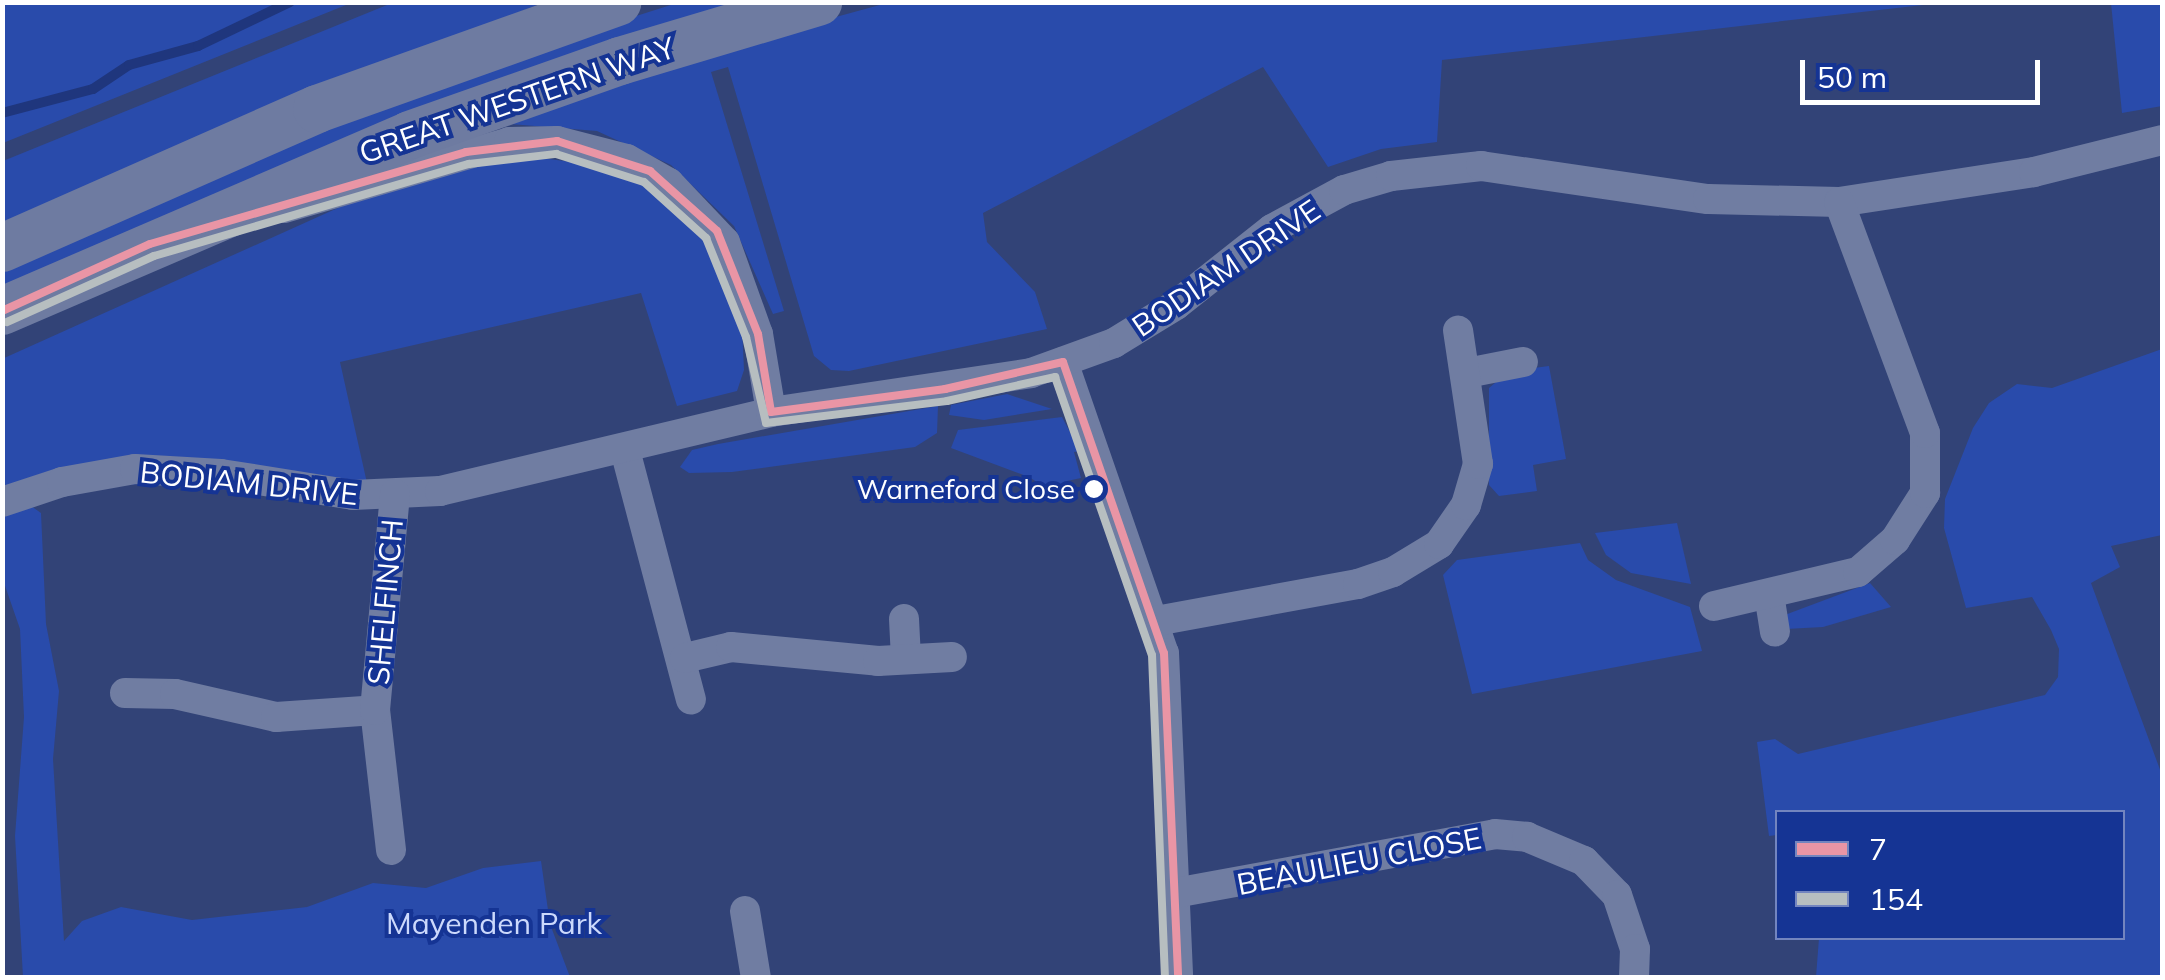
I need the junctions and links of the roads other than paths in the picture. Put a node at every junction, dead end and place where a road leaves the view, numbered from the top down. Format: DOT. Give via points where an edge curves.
graph roads {
  1 [pos="618,2"];
  2 [pos="818,2"];
  3 [pos="2162,140"];
  4 [pos="1838,202"];
  5 [pos="150,244"];
  6 [pos="2,248"];
  7 [pos="2,311"];
  8 [pos="1458,330"];
  9 [pos="1063,362"];
  10 [pos="1523,362"];
  11 [pos="1466,374"];
  12 [pos="771,412"];
  13 [pos="626,450"];
  14 [pos="395,494"];
  15 [pos="2,502"];
  16 [pos="1768,594"];
  17 [pos="1714,606"];
  18 [pos="904,620"];
  19 [pos="1156,621"];
  20 [pos="1775,632"];
  21 [pos="952,657"];
  22 [pos="685,658"];
  23 [pos="906,659"];
  24 [pos="125,693"];
  25 [pos="691,699"];
  26 [pos="375,710"];
  27 [pos="392,850"];
  28 [pos="1175,893"];
  29 [pos="745,912"];
  30 [pos="756,978"];
  31 [pos="1178,978"];
  32 [pos="1634,978"];
  1 -- 6 [label="main road, GREAT WESTERN WAY" via="317,109"];
  2 -- 5 [label="main road, GREAT WESTERN WAY" via="509,99"];
  3 -- 4 [label="street, BODIAM DRIVE" via="2034,172"];
  4 -- 9 [label="street, BODIAM DRIVE" via="1708,199 1481,166 1391,176 1306,209 1148,324"];
  4 -- 16 [label="street" via="1924,433 1928,476 1910,522 1873,561 1839,580"];
  5 -- 7 [label="main road, GREAT WESTERN WAY"];
  5 -- 12 [label="street" via="492,146 583,146 650,170 717,231 754,322"];
  8 -- 11 [label="street"];
  9 -- 12 [label="street, BODIAM DRIVE" via="964,386"];
  9 -- 19 [label="street"];
  10 -- 11 [label="street"];
  11 -- 19 [label="street" via="1478,464 1466,505 1438,544 1394,572 1358,584"];
  12 -- 13 [label="street, BODIAM DRIVE"];
  13 -- 14 [label="street, BODIAM DRIVE" via="482,485"];
  13 -- 22 [label="street" via="666,622"];
  14 -- 15 [label="street, BODIAM DRIVE" via="353,496 222,474 135,469"];
  14 -- 26 [label="street, SHELFINCH"];
  16 -- 17 [label="street"];
  16 -- 20 [label="street"];
  18 -- 23 [label="street"];
  19 -- 28 [label="street" via="1168,688"];
  21 -- 23 [label="street"];
  22 -- 23 [label="street" via="731,647"];
  22 -- 25 [label="street"];
  24 -- 26 [label="street, SHELFINCH" via="175,694 276,717"];
  26 -- 27 [label="street, SHELFINCH"];
  28 -- 31 [label="street"];
  28 -- 32 [label="street, BEAULIEU CLOSE" via="1495,834 1527,837 1584,861 1617,895 1635,949"];
  29 -- 30 [label="street"];
}
